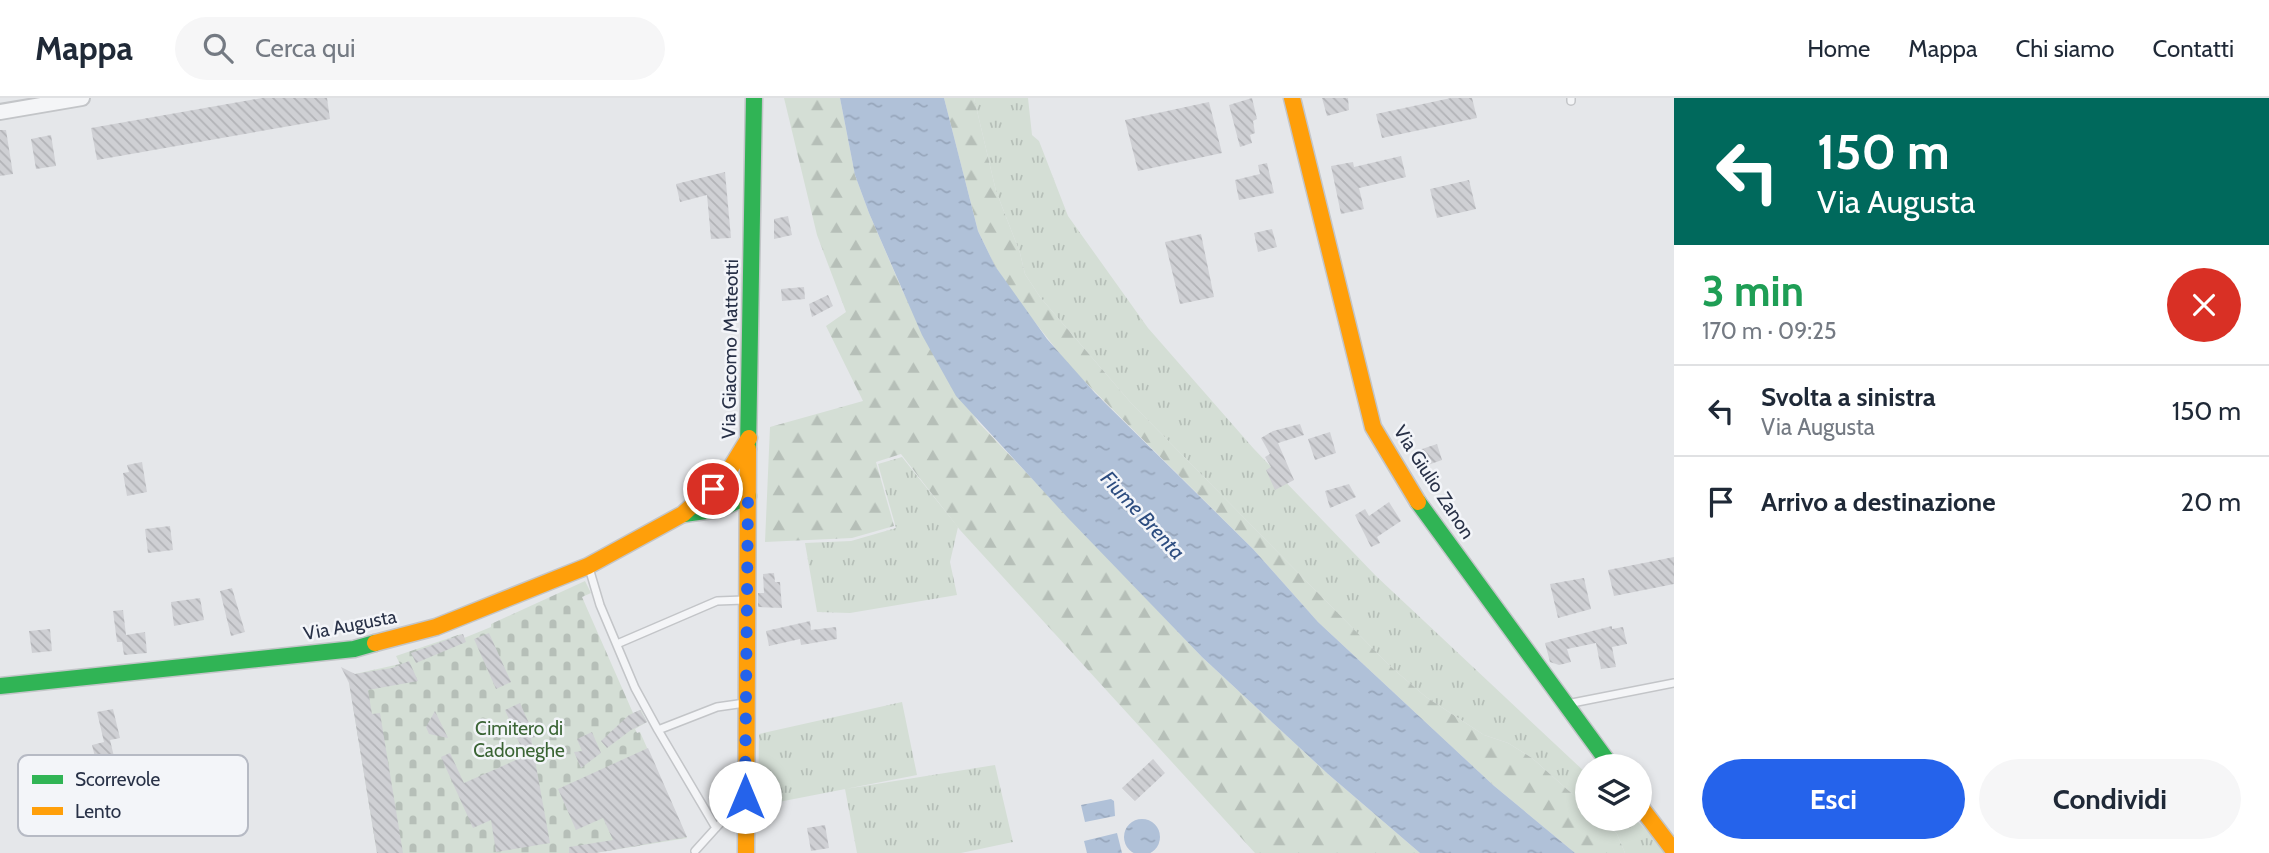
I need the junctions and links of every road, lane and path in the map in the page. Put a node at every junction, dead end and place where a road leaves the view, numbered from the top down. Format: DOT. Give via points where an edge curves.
graph roads {
  1 [pos="754,98"];
  2 [pos="1292,98"];
  3 [pos="73,99"];
  4 [pos="0,112"];
  5 [pos="749,438"];
  6 [pos="716,487"];
  7 [pos="748,496"];
  8 [pos="720,509"];
  9 [pos="682,514"];
  10 [pos="747,529"];
  11 [pos="588,566"];
  12 [pos="746,600"];
  13 [pos="617,644"];
  14 [pos="1674,683"];
  15 [pos="0,686"];
  16 [pos="745,704"];
  17 [pos="1566,704"];
  18 [pos="658,730"];
  19 [pos="1602,754"];
  20 [pos="746,817"];
  21 [pos="1652,822"];
  22 [pos="716,828"];
  23 [pos="695,851"];
  24 [pos="1674,851"];
  25 [pos="746,853"];
  1 -- 5 [label="street, Via Giacomo Matteotti"];
  2 -- 17 [label="street, Via Giulio Zanon" via="1373,426 1414,496"];
  3 -- 4 [label="street"];
  5 -- 6 [label="street, Via Augusta"];
  5 -- 7 [label="street, Via Giacomo Matteotti"];
  6 -- 7 [label="street"];
  6 -- 9 [label="street, Via Augusta"];
  7 -- 8 [label="street, Via Augusta"];
  7 -- 10 [label="street, Via Giacomo Matteotti"];
  8 -- 9 [label="street, Via Augusta"];
  8 -- 10 [label="street"];
  9 -- 11 [label="street, Via Augusta"];
  10 -- 12 [label="street, Via Giacomo Matteotti"];
  11 -- 13 [label="lane"];
  11 -- 15 [label="street, Via Augusta" via="436,626 354,649"];
  12 -- 13 [label="lane" via="717,601"];
  12 -- 16 [label="street, Via Giacomo Matteotti"];
  13 -- 18 [label="lane"];
  14 -- 17 [label="lane"];
  16 -- 18 [label="lane" via="717,707"];
  16 -- 20 [label="street, Via Giacomo Matteotti"];
  17 -- 19 [label="street, Via Giulio Zanon"];
  18 -- 22 [label="lane"];
  20 -- 22 [label="lane" via="724,820"];
  20 -- 25 [label="street, Via Giacomo Matteotti"];
  21 -- 24 [label="street"];
  22 -- 23 [label="lane"];
}
